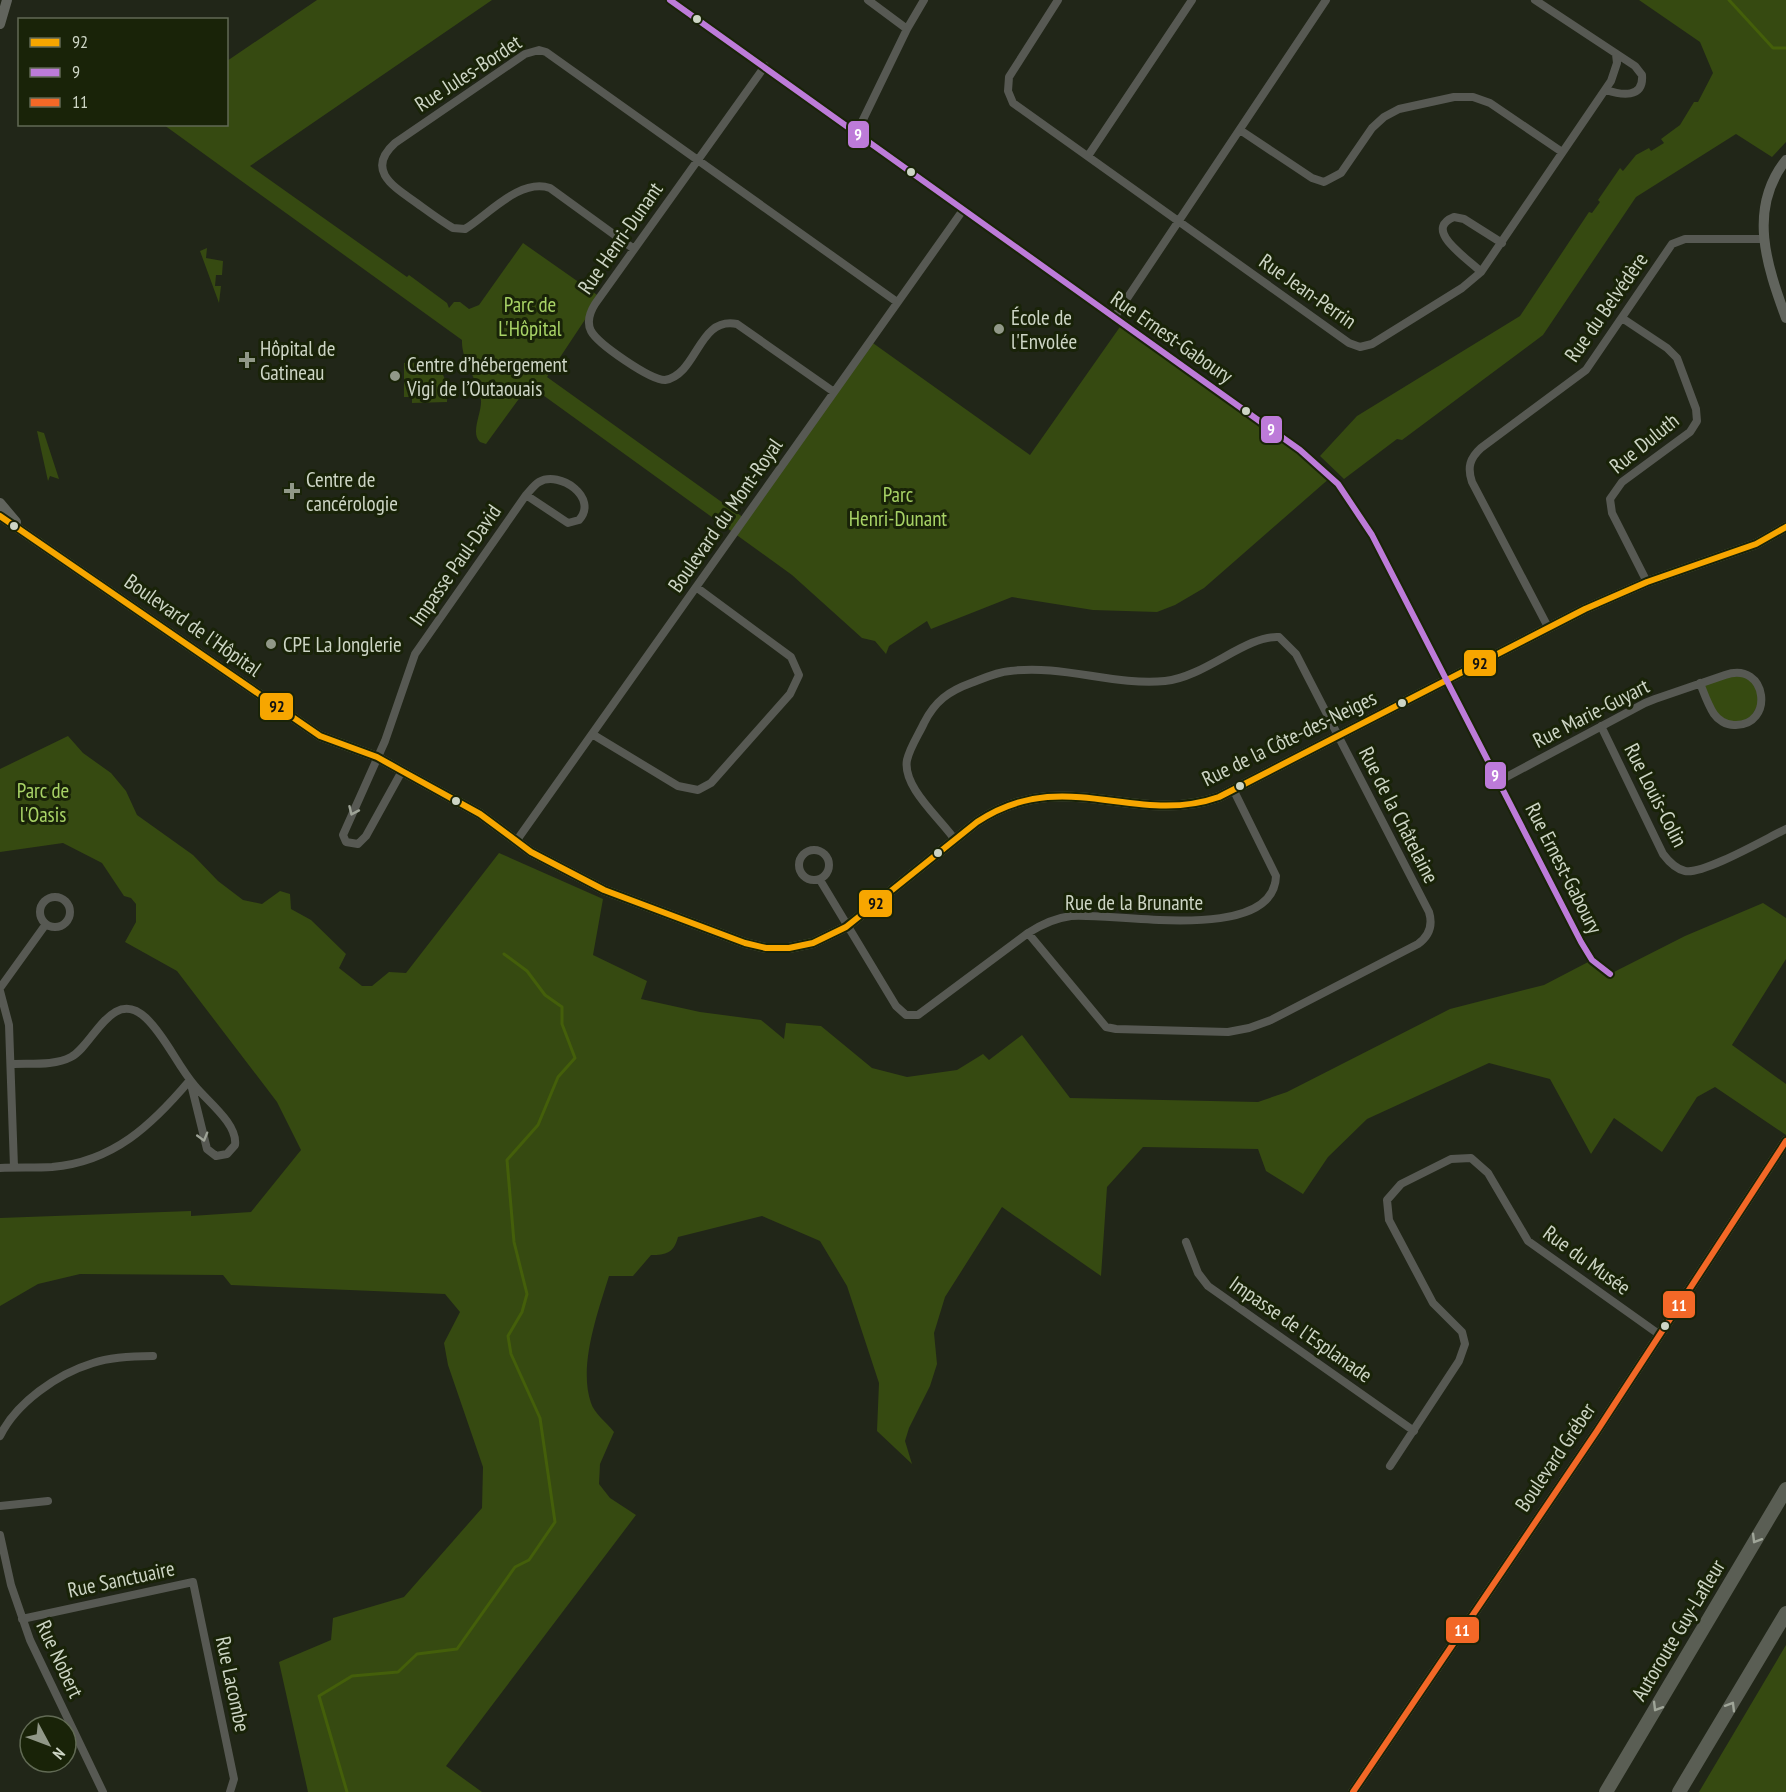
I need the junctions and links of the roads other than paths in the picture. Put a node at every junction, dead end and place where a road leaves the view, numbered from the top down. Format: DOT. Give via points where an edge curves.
graph roads {
  1 [pos="7,0"];
  2 [pos="670,0"];
  3 [pos="868,0"];
  4 [pos="924,0"];
  5 [pos="1058,0"];
  6 [pos="1192,0"];
  7 [pos="1326,0"];
  8 [pos="1535,0"];
  9 [pos="0,24"];
  10 [pos="907,29"];
  11 [pos="1616,54"];
  12 [pos="765,66"];
  13 [pos="1606,90"];
  14 [pos="1240,130"];
  15 [pos="857,132"];
  16 [pos="1562,152"];
  17 [pos="1088,156"];
  18 [pos="698,160"];
  19 [pos="1786,160"];
  20 [pos="963,210"];
  21 [pos="1178,221"];
  22 [pos="1763,239"];
  23 [pos="1502,243"];
  24 [pos="634,249"];
  25 [pos="1481,272"];
  26 [pos="897,302"];
  27 [pos="1114,318"];
  28 [pos="1622,318"];
  29 [pos="1786,318"];
  30 [pos="834,392"];
  31 [pos="526,495"];
  32 [pos="0,503"];
  33 [pos="0,516"];
  34 [pos="1786,527"];
  35 [pos="24,531"];
  36 [pos="1647,582"];
  37 [pos="696,587"];
  38 [pos="1548,627"];
  39 [pos="1447,680"];
  40 [pos="1700,683"];
  41 [pos="1601,726"];
  42 [pos="592,734"];
  43 [pos="1338,736"];
  44 [pos="377,758"];
  45 [pos="402,771"];
  46 [pos="1499,781"];
  47 [pos="1234,791"];
  48 [pos="1786,829"];
  49 [pos="517,840"];
  50 [pos="956,840"];
  51 [pos="820,880"];
  52 [pos="46,924"];
  53 [pos="846,927"];
  54 [pos="1028,933"];
  55 [pos="1610,974"];
  56 [pos="0,990"];
  57 [pos="11,1064"];
  58 [pos="190,1080"];
  59 [pos="1786,1142"];
  60 [pos="14,1167"];
  61 [pos="0,1168"];
  62 [pos="1186,1242"];
  63 [pos="1660,1335"];
  64 [pos="153,1356"];
  65 [pos="1414,1431"];
  66 [pos="0,1436"];
  67 [pos="1390,1466"];
  68 [pos="1786,1489"];
  69 [pos="48,1501"];
  70 [pos="0,1506"];
  71 [pos="0,1535"];
  72 [pos="193,1582"];
  73 [pos="1786,1612"];
  74 [pos="22,1619"];
  75 [pos="103,1792"];
  76 [pos="230,1792"];
  77 [pos="1353,1792"];
  78 [pos="1606,1792"];
  79 [pos="1679,1792"];
  1 -- 9 [label="street"];
  2 -- 12 [label="street, Rue Ernest-Gaboury"];
  3 -- 10 [label="street"];
  4 -- 10 [label="street"];
  5 -- 17 [label="street, Rue Jean-Perrin" via="1009,76 1008,91 1019,108"];
  6 -- 17 [label="street"];
  7 -- 14 [label="street"];
  8 -- 11 [label="street"];
  10 -- 15 [label="street"];
  11 -- 13 [label="street, Rue Jean-Perrin" via="1614,76"];
  11 -- 13 [label="street" via="1640,70 1643,81 1628,95"];
  12 -- 15 [label="street, Rue Ernest-Gaboury"];
  12 -- 18 [label="street, Rue Henri-Dunant"];
  13 -- 16 [label="street, Rue Jean-Perrin"];
  14 -- 16 [label="street" via="1324,182 1341,173 1384,117 1399,109 1464,96 1490,103"];
  14 -- 21 [label="street"];
  15 -- 20 [label="street, Rue Ernest-Gaboury"];
  16 -- 23 [label="street, Rue Jean-Perrin"];
  17 -- 21 [label="street, Rue Jean-Perrin"];
  18 -- 24 [label="street, Rue Henri-Dunant"];
  18 -- 24 [label="street, Rue Jules-Bordet" via="554,56 539,51 525,54 385,153 382,168 387,181 453,228 465,229 523,188 542,185"];
  18 -- 26 [label="street, Rue Jules-Bordet"];
  19 -- 22 [label="street" via="1768,196"];
  20 -- 26 [label="street, Boulevard du Mont-Royal"];
  20 -- 27 [label="street, Rue Ernest-Gaboury"];
  21 -- 25 [label="street, Rue Jean-Perrin" via="1360,347 1372,344"];
  21 -- 27 [label="street"];
  22 -- 28 [label="street, Rue du Belvédère" via="1678,241 1667,249"];
  22 -- 29 [label="street"];
  23 -- 25 [label="street, Rue Jean-Perrin"];
  23 -- 25 [label="street" via="1464,219 1454,217 1445,223 1445,239"];
  24 -- 30 [label="street, Rue Henri-Dunant" via="591,310 588,323 597,339 641,371 656,379 674,377 711,330 730,322 743,327"];
  26 -- 30 [label="street, Boulevard du Mont-Royal"];
  27 -- 39 [label="street, Rue Ernest-Gaboury" via="1300,450 1338,484 1364,520"];
  28 -- 36 [label="street, Rue Duluth" via="1677,358 1696,409 1696,421 1690,432 1622,482 1610,500 1612,513"];
  28 -- 38 [label="street, Rue du Belvédère" via="1579,377 1481,448 1469,465 1472,482"];
  30 -- 37 [label="street, Boulevard du Mont-Royal"];
  31 -- 31 [label="street, Impasse Paul-David" via="540,482 555,479 585,498 585,510 579,520 568,523"];
  31 -- 44 [label="street, Impasse Paul-David" via="415,654"];
  32 -- 35 [label="street, Boulevard de l'Hôpital"];
  33 -- 35 [label="street, Boulevard de l'Hôpital"];
  34 -- 36 [label="street, Rue de la Côte-des-Neiges" via="1756,544"];
  35 -- 44 [label="street, Boulevard de l'Hôpital" via="311,731"];
  36 -- 38 [label="street, Rue de la Côte-des-Neiges"];
  37 -- 42 [label="street, Boulevard du Mont-Royal"];
  37 -- 42 [label="street" via="791,657 799,675 795,687 711,783 698,790 678,786"];
  38 -- 39 [label="street, Rue de la Côte-des-Neiges"];
  39 -- 43 [label="street, Rue de la Côte-des-Neiges"];
  39 -- 46 [label="street, Rue Ernest-Gaboury"];
  40 -- 40 [label="street, Rue Marie-Guyart" via="1730,673 1748,675 1761,692 1759,711 1741,725 1722,722 1712,711"];
  40 -- 41 [label="street, Rue Marie-Guyart" via="1645,703"];
  41 -- 46 [label="street, Rue Marie-Guyart"];
  41 -- 48 [label="street, Rue Louis-Colin" via="1663,854 1672,865 1684,871 1703,869"];
  42 -- 49 [label="street, Boulevard du Mont-Royal"];
  43 -- 47 [label="street, Rue de la Côte-des-Neiges"];
  43 -- 50 [label="street, Rue de la Châtelaine" via="1296,654 1279,637 1264,638 1204,670 1167,681 1029,670 1000,672 958,688 938,702 929,712 907,761 913,788"];
  43 -- 54 [label="street, Rue de la Châtelaine" via="1429,912 1430,929 1418,944 1249,1028 1228,1032 1116,1029 1102,1023"];
  44 -- 45 [label="street, Boulevard de l'Hôpital"];
  44 -- 45 [label="street, one-way" via="343,835 346,842 358,844 366,836"];
  45 -- 49 [label="street, Boulevard de l'Hôpital" via="480,814"];
  46 -- 55 [label="street, Rue Ernest-Gaboury" via="1581,942 1592,960"];
  47 -- 50 [label="street, Rue de la Côte-des-Neiges" via="1180,806 1060,795 1032,798 1000,807"];
  47 -- 54 [label="street, Rue de la Brunante" via="1276,876 1274,890 1265,900 1215,920 1079,916 1048,921"];
  49 -- 53 [label="street, Rue de la Côte-des-Neiges" via="531,852 604,890 754,945 778,949 802,946"];
  50 -- 53 [label="street, Rue de la Côte-des-Neiges"];
  51 -- 51 [label="street" via="828,869 828,860 817,850 807,852 801,858 799,870 807,879"];
  51 -- 53 [label="street"];
  52 -- 52 [label="street" via="65,924 70,910 65,901 52,898 44,903 40,916"];
  52 -- 56 [label="street"];
  53 -- 54 [label="street, Rue de la Brunante" via="896,1006 906,1015 925,1012"];
  56 -- 57 [label="street" via="8,1016"];
  57 -- 58 [label="street" via="54,1062 70,1057 105,1018 129,1010 148,1020"];
  57 -- 60 [label="street"];
  58 -- 58 [label="street, one-way" via="207,1149 216,1156 227,1154 235,1145 234,1133"];
  58 -- 60 [label="street" via="144,1130 119,1146 65,1165"];
  59 -- 63 [label="street, Boulevard Gréber"];
  60 -- 61 [label="street"];
  62 -- 65 [label="street, Impasse de l'Esplanade" via="1198,1273 1208,1286"];
  63 -- 65 [label="street, Rue du Musée" via="1528,1241 1483,1167 1466,1156 1451,1159 1401,1184 1387,1200 1389,1220 1433,1302 1462,1332 1466,1344"];
  63 -- 77 [label="street, Boulevard Gréber"];
  64 -- 66 [label="street" via="94,1362 67,1374 22,1405"];
  65 -- 67 [label="street, Rue du Musée"];
  68 -- 78 [label="highway, Autoroute Guy-Lafleur, one-way"];
  69 -- 70 [label="street"];
  71 -- 74 [label="street, Rue Nobert"];
  72 -- 74 [label="street, Rue Sanctuaire"];
  72 -- 76 [label="street, Rue Lacombe" via="234,1779"];
  79 -- 73 [label="highway, one-way"];
  74 -- 75 [label="street, Rue Nobert"];
}
